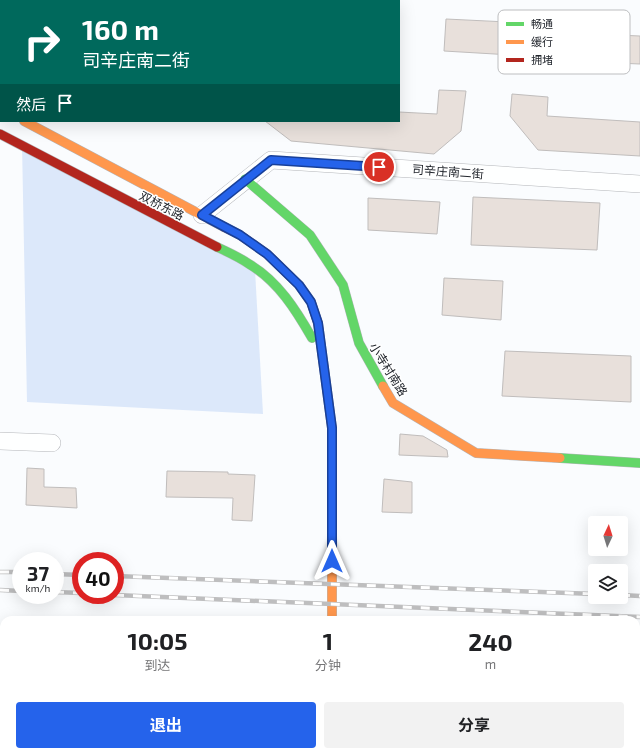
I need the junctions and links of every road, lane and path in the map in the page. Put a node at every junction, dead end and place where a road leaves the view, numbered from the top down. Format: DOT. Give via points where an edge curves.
graph roads {
  1 [pos="26,122"];
  2 [pos="0,134"];
  3 [pos="245,179"];
  4 [pos="640,184"];
  5 [pos="202,215"];
  6 [pos="322,356"];
  7 [pos="0,441"];
  8 [pos="52,443"];
  9 [pos="640,463"];
  10 [pos="332,616"];
  1 -- 5 [label="street, 双桥东路"];
  2 -- 6 [label="street, 双桥东路" via="250,264 270,278 290,301"];
  3 -- 4 [label="street, 司辛庄南二街" via="271,160"];
  3 -- 5 [label="street, 司辛庄南二街"];
  3 -- 9 [label="street, 小寺村南路" via="310,235 343,285 359,343 393,403 476,453"];
  5 -- 6 [label="street, 双桥东路" via="240,235 267,254 299,285 311,302 318,323"];
  6 -- 10 [label="street, 双桥东路" via="332,428"];
  7 -- 8 [label="street"];
}
